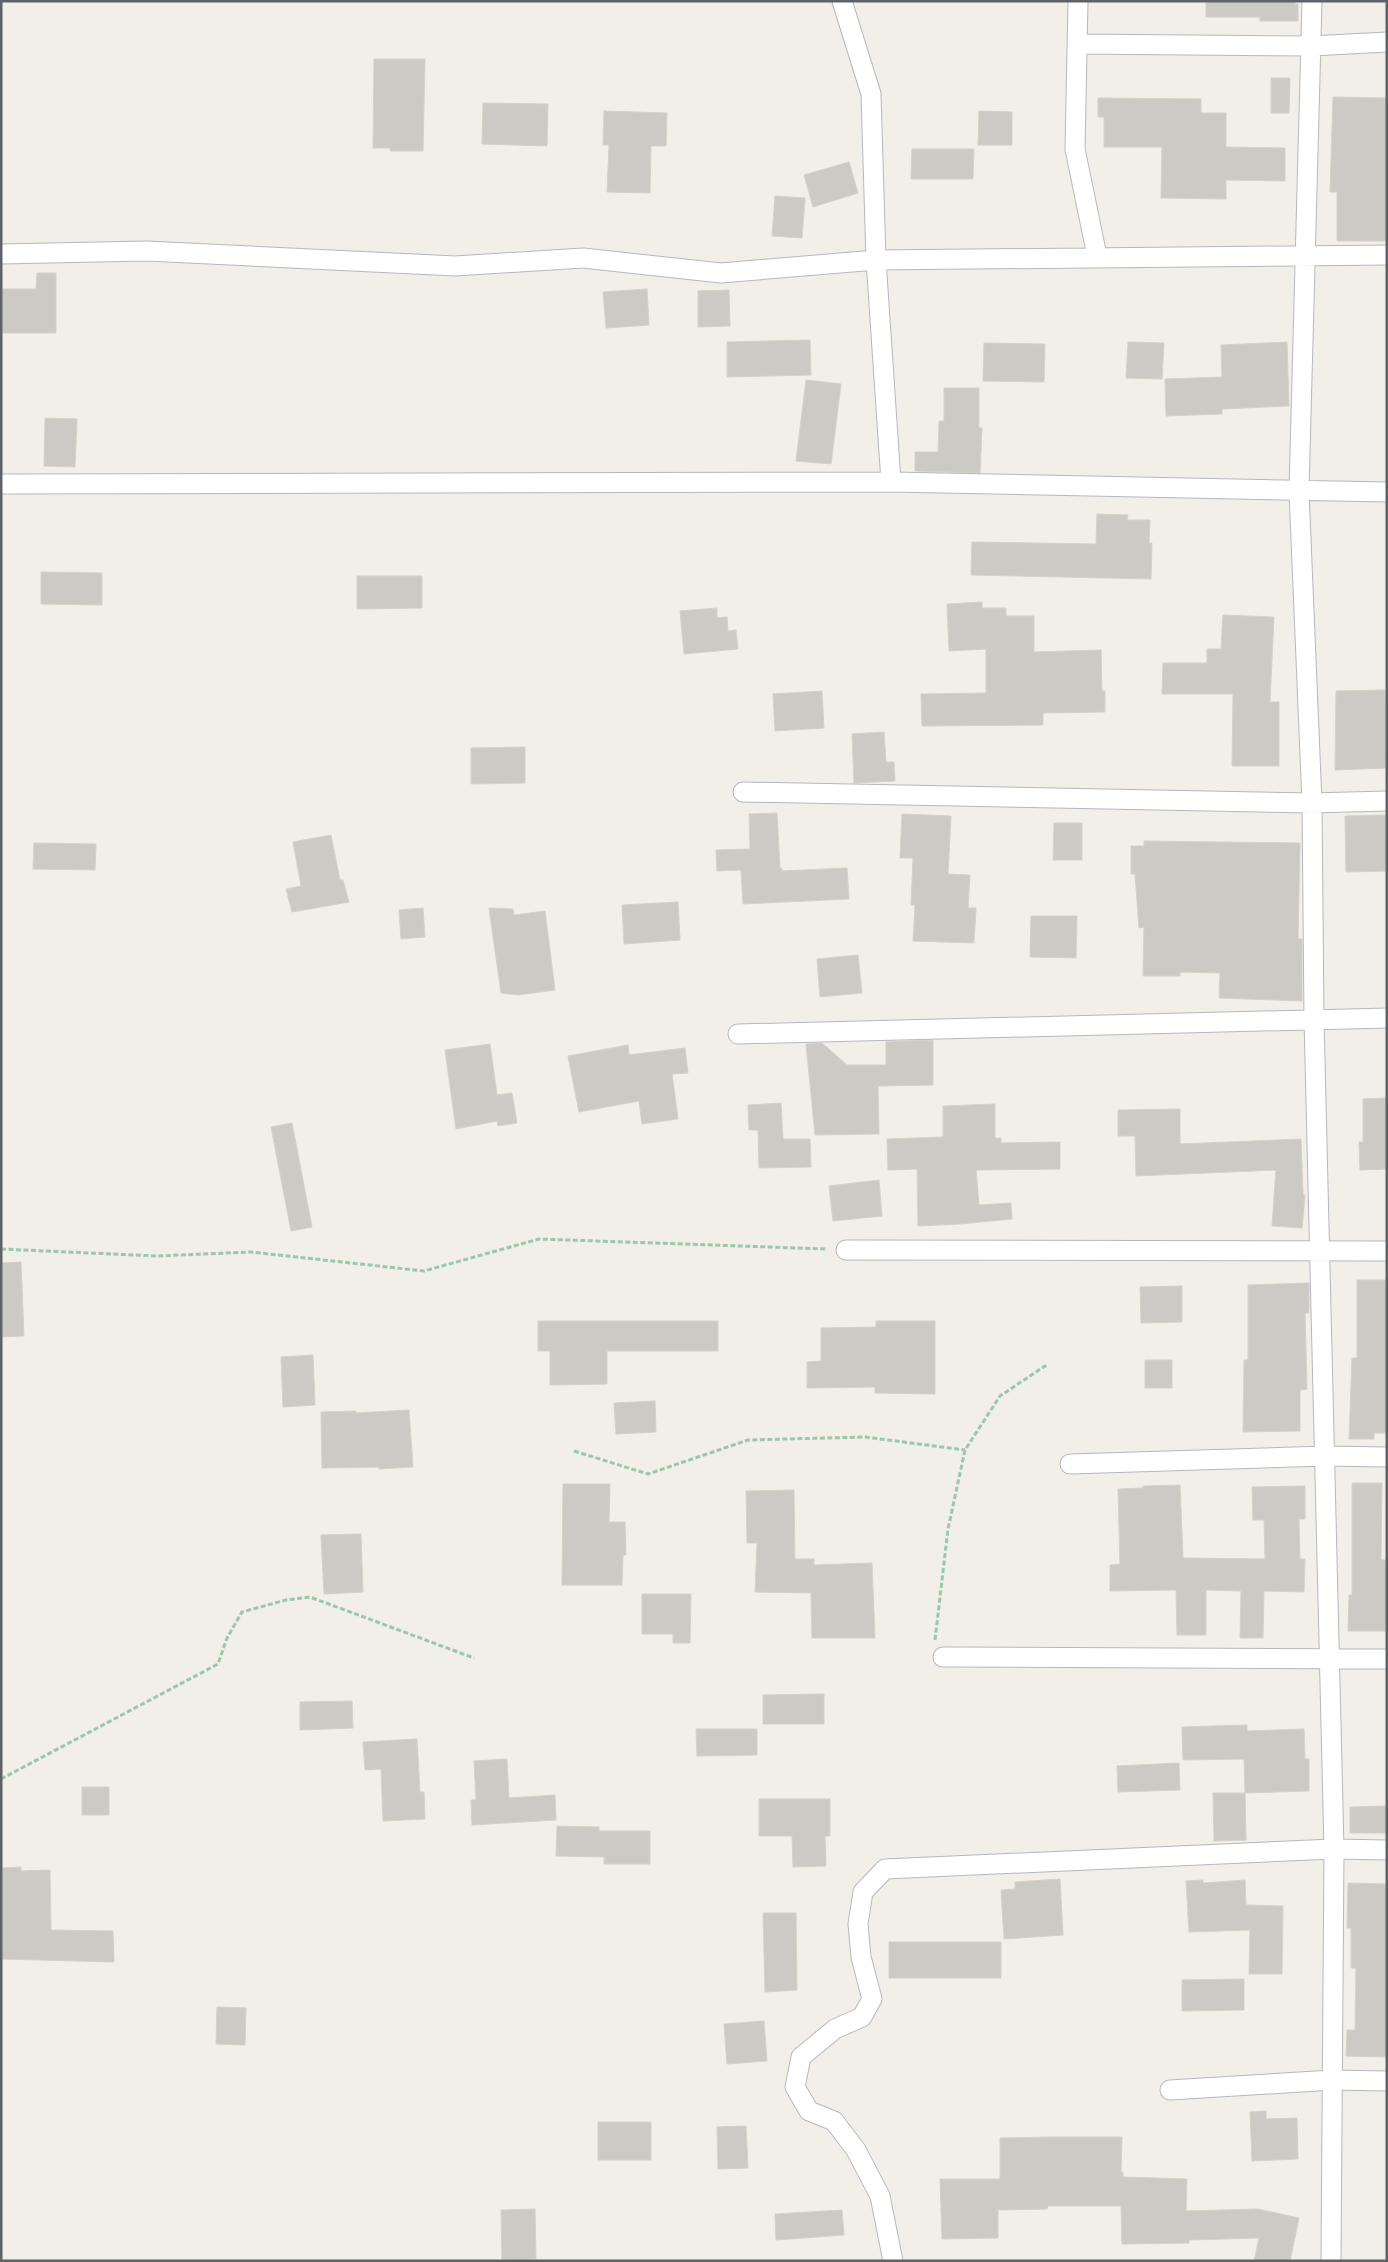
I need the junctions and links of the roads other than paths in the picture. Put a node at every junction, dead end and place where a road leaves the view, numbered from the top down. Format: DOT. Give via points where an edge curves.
graph roads {
  1 [pos="842,1"];
  2 [pos="1078,1"];
  3 [pos="1312,1"];
  4 [pos="1387,42"];
  5 [pos="1077,44"];
  6 [pos="1311,46"];
  7 [pos="1,254"];
  8 [pos="1306,255"];
  9 [pos="1387,255"];
  10 [pos="1097,256"];
  11 [pos="876,260"];
  12 [pos="891,482"];
  13 [pos="1,484"];
  14 [pos="1299,491"];
  15 [pos="1387,492"];
  16 [pos="743,792"];
  17 [pos="1387,800"];
  18 [pos="1312,803"];
  19 [pos="1387,1018"];
  20 [pos="1314,1019"];
  21 [pos="738,1034"];
  22 [pos="846,1250"];
  23 [pos="1320,1250"];
  24 [pos="1387,1251"];
  25 [pos="1325,1456"];
  26 [pos="1387,1457"];
  27 [pos="1070,1464"];
  28 [pos="943,1657"];
  29 [pos="1387,1659"];
  30 [pos="1330,1660"];
  31 [pos="1334,1850"];
  32 [pos="1387,1850"];
  33 [pos="1332,2080"];
  34 [pos="1387,2081"];
  35 [pos="1170,2090"];
  36 [pos="893,2261"];
  37 [pos="1331,2261"];
  1 -- 11 [label="street" via="871,94"];
  2 -- 5 [label="street"];
  3 -- 6 [label="street"];
  4 -- 6 [label="street"];
  5 -- 6 [label="street"];
  5 -- 10 [label="street" via="1075,149"];
  6 -- 8 [label="street"];
  7 -- 11 [label="street" via="146,251 455,266 583,258 721,273"];
  8 -- 9 [label="street"];
  8 -- 10 [label="street"];
  8 -- 14 [label="street"];
  10 -- 11 [label="street"];
  11 -- 12 [label="street"];
  12 -- 13 [label="street"];
  12 -- 14 [label="street"];
  14 -- 15 [label="street"];
  14 -- 18 [label="street"];
  16 -- 18 [label="street"];
  17 -- 18 [label="street"];
  18 -- 20 [label="street"];
  19 -- 20 [label="street"];
  20 -- 21 [label="street"];
  20 -- 23 [label="street"];
  22 -- 23 [label="street"];
  23 -- 24 [label="street"];
  23 -- 25 [label="street"];
  25 -- 26 [label="street"];
  25 -- 27 [label="street"];
  25 -- 30 [label="street"];
  28 -- 30 [label="street"];
  29 -- 30 [label="street"];
  30 -- 31 [label="street"];
  31 -- 32 [label="street"];
  31 -- 33 [label="street"];
  31 -- 36 [label="street" via="885,1869 863,1892 858,1924 860,1957 872,1999 862,2017 835,2029 801,2057 794,2087 809,2110 834,2121 856,2150 880,2196"];
  33 -- 34 [label="street"];
  33 -- 35 [label="street"];
  33 -- 37 [label="street"];
}
